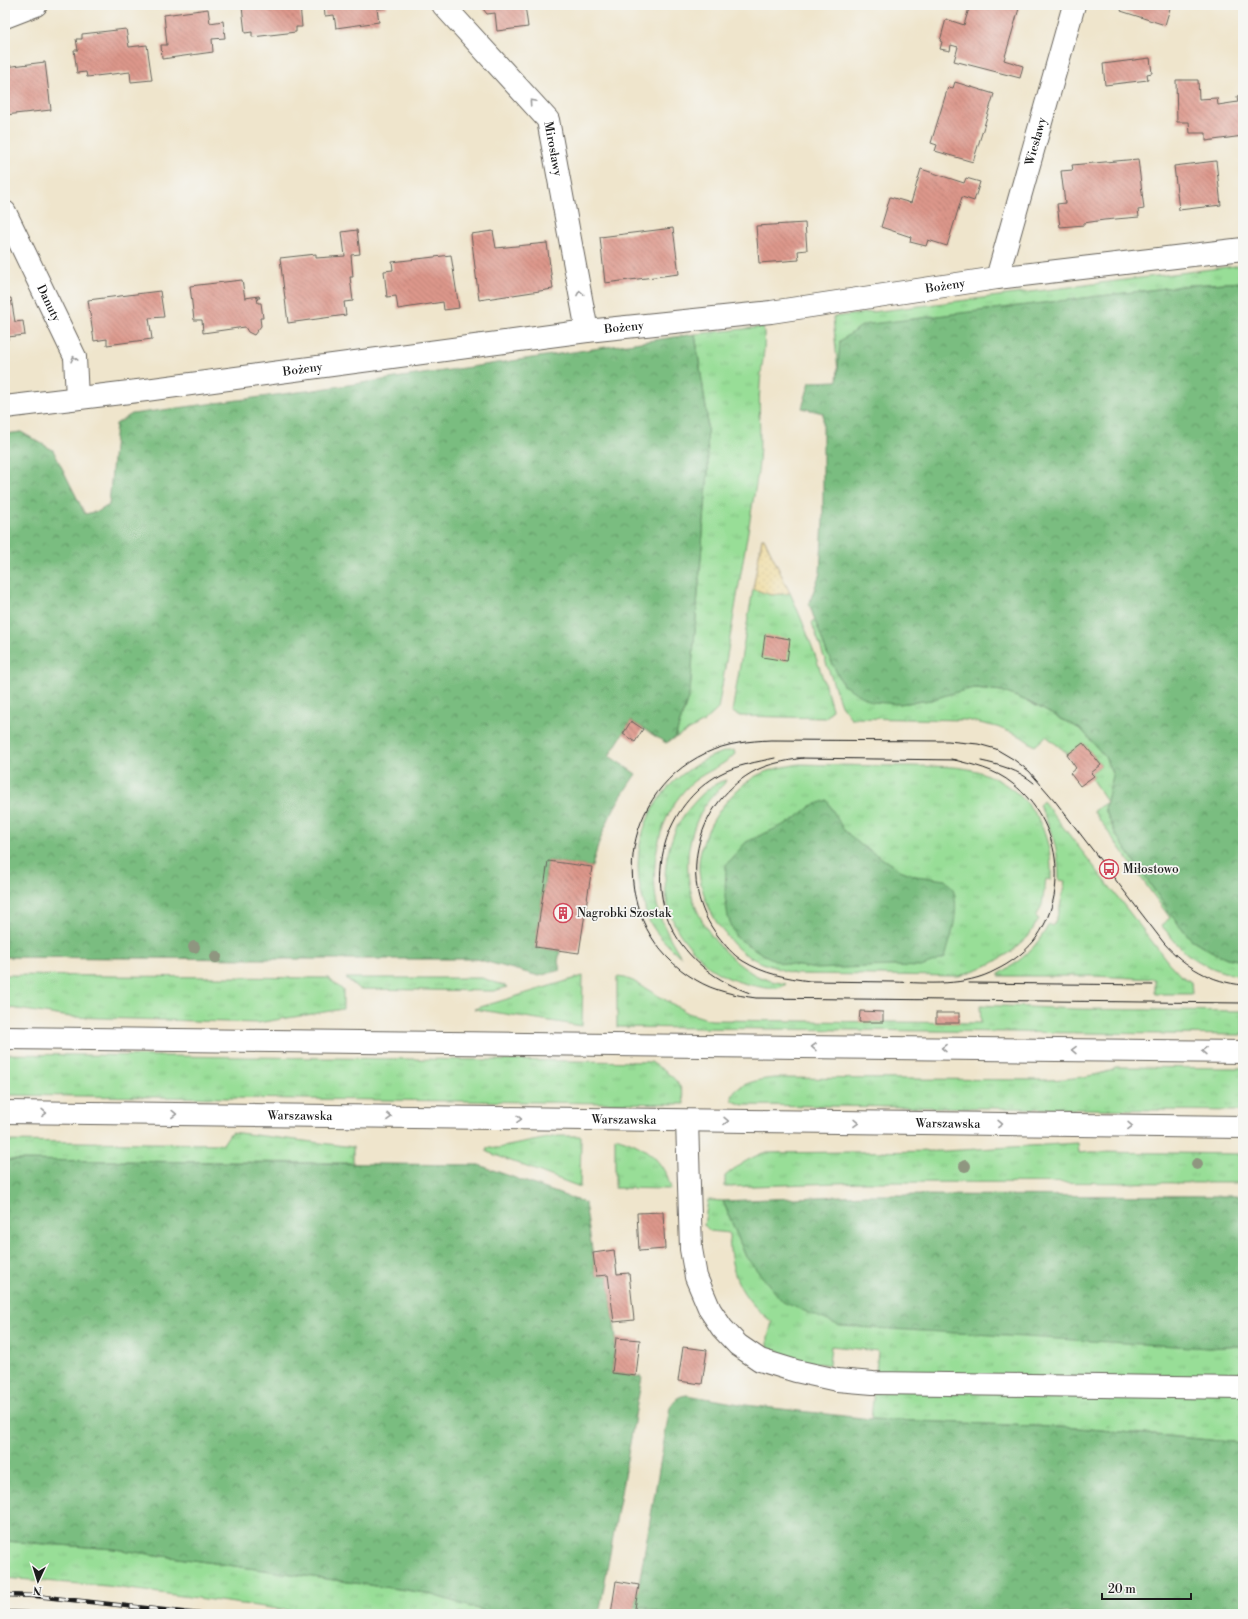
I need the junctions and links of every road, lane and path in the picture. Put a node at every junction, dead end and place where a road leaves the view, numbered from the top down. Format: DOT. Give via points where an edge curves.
graph roads {
  1 [pos="36,5"];
  2 [pos="443,5"];
  3 [pos="1074,5"];
  4 [pos="5,17"];
  5 [pos="5,212"];
  6 [pos="1243,248"];
  7 [pos="997,278"];
  8 [pos="587,331"];
  9 [pos="77,398"];
  10 [pos="5,407"];
  11 [pos="5,1038"];
  12 [pos="1243,1052"];
  13 [pos="5,1112"];
  14 [pos="687,1121"];
  15 [pos="1243,1127"];
  16 [pos="1243,1388"];
  1 -- 4 [label="main road"];
  8 -- 2 [label="main road, Mirosławy, one-way" via="548,120"];
  3 -- 7 [label="main road, Wiesławy"];
  9 -- 5 [label="main road, Danuty, one-way" via="74,357"];
  6 -- 7 [label="main road, Bożeny"];
  7 -- 8 [label="main road, Bożeny" via="771,312"];
  8 -- 9 [label="main road, Bożeny"];
  9 -- 10 [label="main road, Bożeny"];
  12 -- 11 [label="main road, one-way"];
  13 -- 14 [label="main road, Warszawska, one-way"];
  14 -- 15 [label="main road, Warszawska, one-way"];
  14 -- 16 [label="main road" via="691,1249 696,1277 710,1310 722,1328 738,1345 760,1360 796,1372 837,1380 873,1383"];
}
